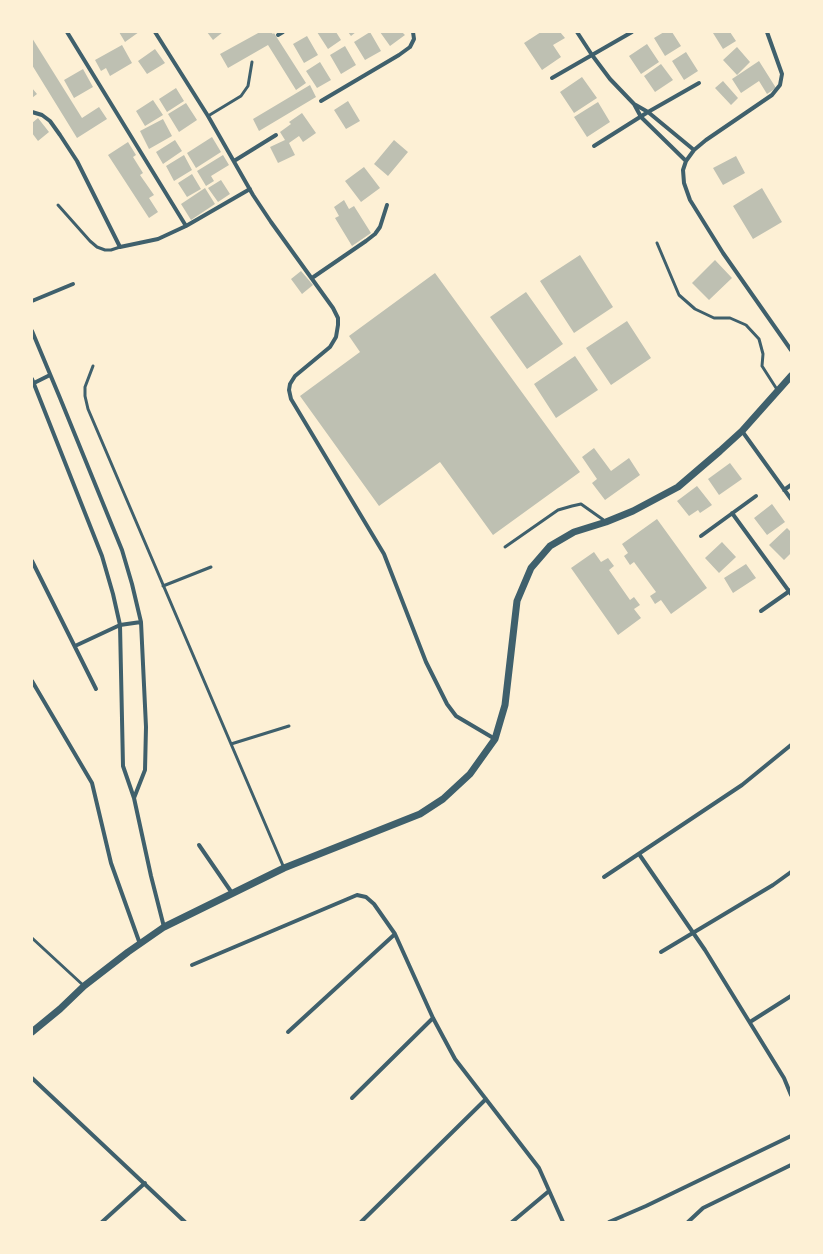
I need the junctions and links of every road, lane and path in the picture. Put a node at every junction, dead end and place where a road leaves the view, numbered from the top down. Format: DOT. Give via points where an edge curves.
graph roads {
  1 [pos="67,32"];
  2 [pos="155,32"];
  3 [pos="283,32"];
  4 [pos="413,32"];
  5 [pos="577,32"];
  6 [pos="632,32"];
  7 [pos="767,32"];
  8 [pos="278,35"];
  9 [pos="592,55"];
  10 [pos="252,62"];
  11 [pos="552,78"];
  12 [pos="698,83"];
  13 [pos="322,101"];
  14 [pos="634,104"];
  15 [pos="32,112"];
  16 [pos="648,112"];
  17 [pos="208,116"];
  18 [pos="642,117"];
  19 [pos="276,135"];
  20 [pos="594,146"];
  21 [pos="694,150"];
  22 [pos="234,161"];
  23 [pos="686,161"];
  24 [pos="250,189"];
  25 [pos="58,205"];
  26 [pos="387,206"];
  27 [pos="186,226"];
  28 [pos="657,243"];
  29 [pos="120,247"];
  30 [pos="312,278"];
  31 [pos="73,284"];
  32 [pos="32,301"];
  33 [pos="32,331"];
  34 [pos="791,350"];
  35 [pos="93,366"];
  36 [pos="50,375"];
  37 [pos="791,376"];
  38 [pos="33,381"];
  39 [pos="778,391"];
  40 [pos="742,431"];
  41 [pos="791,485"];
  42 [pos="784,490"];
  43 [pos="756,496"];
  44 [pos="791,499"];
  45 [pos="732,513"];
  46 [pos="606,522"];
  47 [pos="701,536"];
  48 [pos="505,547"];
  49 [pos="32,561"];
  50 [pos="211,567"];
  51 [pos="163,586"];
  52 [pos="790,592"];
  53 [pos="761,611"];
  54 [pos="141,622"];
  55 [pos="120,625"];
  56 [pos="75,646"];
  57 [pos="32,681"];
  58 [pos="96,689"];
  59 [pos="289,726"];
  60 [pos="495,739"];
  61 [pos="231,744"];
  62 [pos="791,745"];
  63 [pos="134,798"];
  64 [pos="199,846"];
  65 [pos="639,854"];
  66 [pos="284,868"];
  67 [pos="791,872"];
  68 [pos="604,877"];
  69 [pos="232,893"];
  70 [pos="164,927"];
  71 [pos="693,932"];
  72 [pos="395,934"];
  73 [pos="32,938"];
  74 [pos="140,944"];
  75 [pos="661,952"];
  76 [pos="192,965"];
  77 [pos="84,986"];
  78 [pos="791,996"];
  79 [pos="433,1018"];
  80 [pos="750,1022"];
  81 [pos="32,1032"];
  82 [pos="288,1032"];
  83 [pos="32,1078"];
  84 [pos="791,1095"];
  85 [pos="352,1098"];
  86 [pos="486,1100"];
  87 [pos="791,1136"];
  88 [pos="791,1165"];
  89 [pos="144,1183"];
  90 [pos="549,1191"];
  91 [pos="102,1222"];
  92 [pos="185,1222"];
  93 [pos="361,1222"];
  94 [pos="512,1222"];
  95 [pos="563,1222"];
  96 [pos="609,1222"];
  97 [pos="688,1222"];
  1 -- 27 [label="street"];
  2 -- 17 [label="street"];
  3 -- 8 [label="street"];
  4 -- 13 [label="street" via="414,39 410,47"];
  5 -- 9 [label="street"];
  6 -- 9 [label="street"];
  7 -- 21 [label="street" via="782,74 780,86 772,95"];
  9 -- 11 [label="street"];
  9 -- 14 [label="street"];
  10 -- 17 [label="lane" via="248,86 241,96"];
  12 -- 16 [label="street"];
  14 -- 16 [label="street"];
  14 -- 18 [label="street"];
  15 -- 29 [label="street" via="50,121 77,161"];
  16 -- 18 [label="street"];
  16 -- 21 [label="street"];
  17 -- 22 [label="street"];
  18 -- 20 [label="street"];
  18 -- 23 [label="street"];
  19 -- 22 [label="street"];
  21 -- 23 [label="street"];
  22 -- 24 [label="street"];
  23 -- 34 [label="street" via="683,170 684,183 690,200"];
  24 -- 27 [label="street"];
  24 -- 30 [label="street" via="270,222"];
  25 -- 29 [label="lane" via="97,246 105,250"];
  26 -- 30 [label="street" via="375,234"];
  27 -- 29 [label="street" via="158,239"];
  28 -- 39 [label="lane" via="679,295 695,309 714,318 730,318 746,325 759,339 763,354 762,366"];
  30 -- 60 [label="street" via="338,318 336,337 330,347 294,376 289,390 291,399 384,554 426,662 447,704 456,716"];
  31 -- 32 [label="street"];
  33 -- 36 [label="street"];
  35 -- 51 [label="lane" via="85,386 88,409"];
  36 -- 38 [label="street"];
  36 -- 54 [label="street" via="122,550"];
  37 -- 39 [label="street"];
  38 -- 55 [label="street" via="102,556"];
  39 -- 40 [label="street"];
  40 -- 42 [label="street"];
  40 -- 46 [label="street" via="678,487"];
  41 -- 42 [label="street"];
  42 -- 44 [label="street"];
  43 -- 45 [label="street"];
  45 -- 47 [label="street"];
  45 -- 52 [label="street"];
  46 -- 48 [label="lane" via="581,504 572,506 558,510"];
  46 -- 60 [label="street" via="574,532 550,546 531,568 517,601 506,705"];
  49 -- 56 [label="street"];
  50 -- 51 [label="lane"];
  51 -- 61 [label="lane"];
  52 -- 53 [label="street"];
  54 -- 55 [label="street"];
  54 -- 63 [label="street" via="146,727 145,770"];
  55 -- 56 [label="street"];
  55 -- 63 [label="street" via="123,766"];
  56 -- 58 [label="street"];
  57 -- 74 [label="street" via="92,783 111,863"];
  59 -- 61 [label="lane"];
  60 -- 66 [label="street" via="470,774 443,799 420,814"];
  61 -- 66 [label="lane"];
  62 -- 65 [label="street" via="742,786"];
  63 -- 70 [label="street"];
  64 -- 69 [label="street"];
  65 -- 68 [label="street"];
  65 -- 71 [label="street"];
  66 -- 69 [label="street"];
  67 -- 71 [label="street"];
  69 -- 70 [label="street"];
  70 -- 74 [label="street"];
  71 -- 75 [label="street"];
  71 -- 80 [label="street"];
  72 -- 76 [label="street" via="374,904 366,896 357,895"];
  72 -- 79 [label="street"];
  72 -- 82 [label="street"];
  73 -- 77 [label="lane"];
  74 -- 77 [label="street"];
  77 -- 81 [label="street"];
  78 -- 80 [label="street"];
  79 -- 85 [label="street"];
  79 -- 86 [label="street" via="455,1059"];
  80 -- 84 [label="street" via="784,1078"];
  83 -- 89 [label="street"];
  86 -- 90 [label="street" via="539,1168"];
  86 -- 93 [label="street"];
  87 -- 96 [label="street"];
  88 -- 97 [label="street" via="703,1208"];
  89 -- 91 [label="street"];
  89 -- 92 [label="street"];
  90 -- 94 [label="street"];
  90 -- 95 [label="street"];
}
